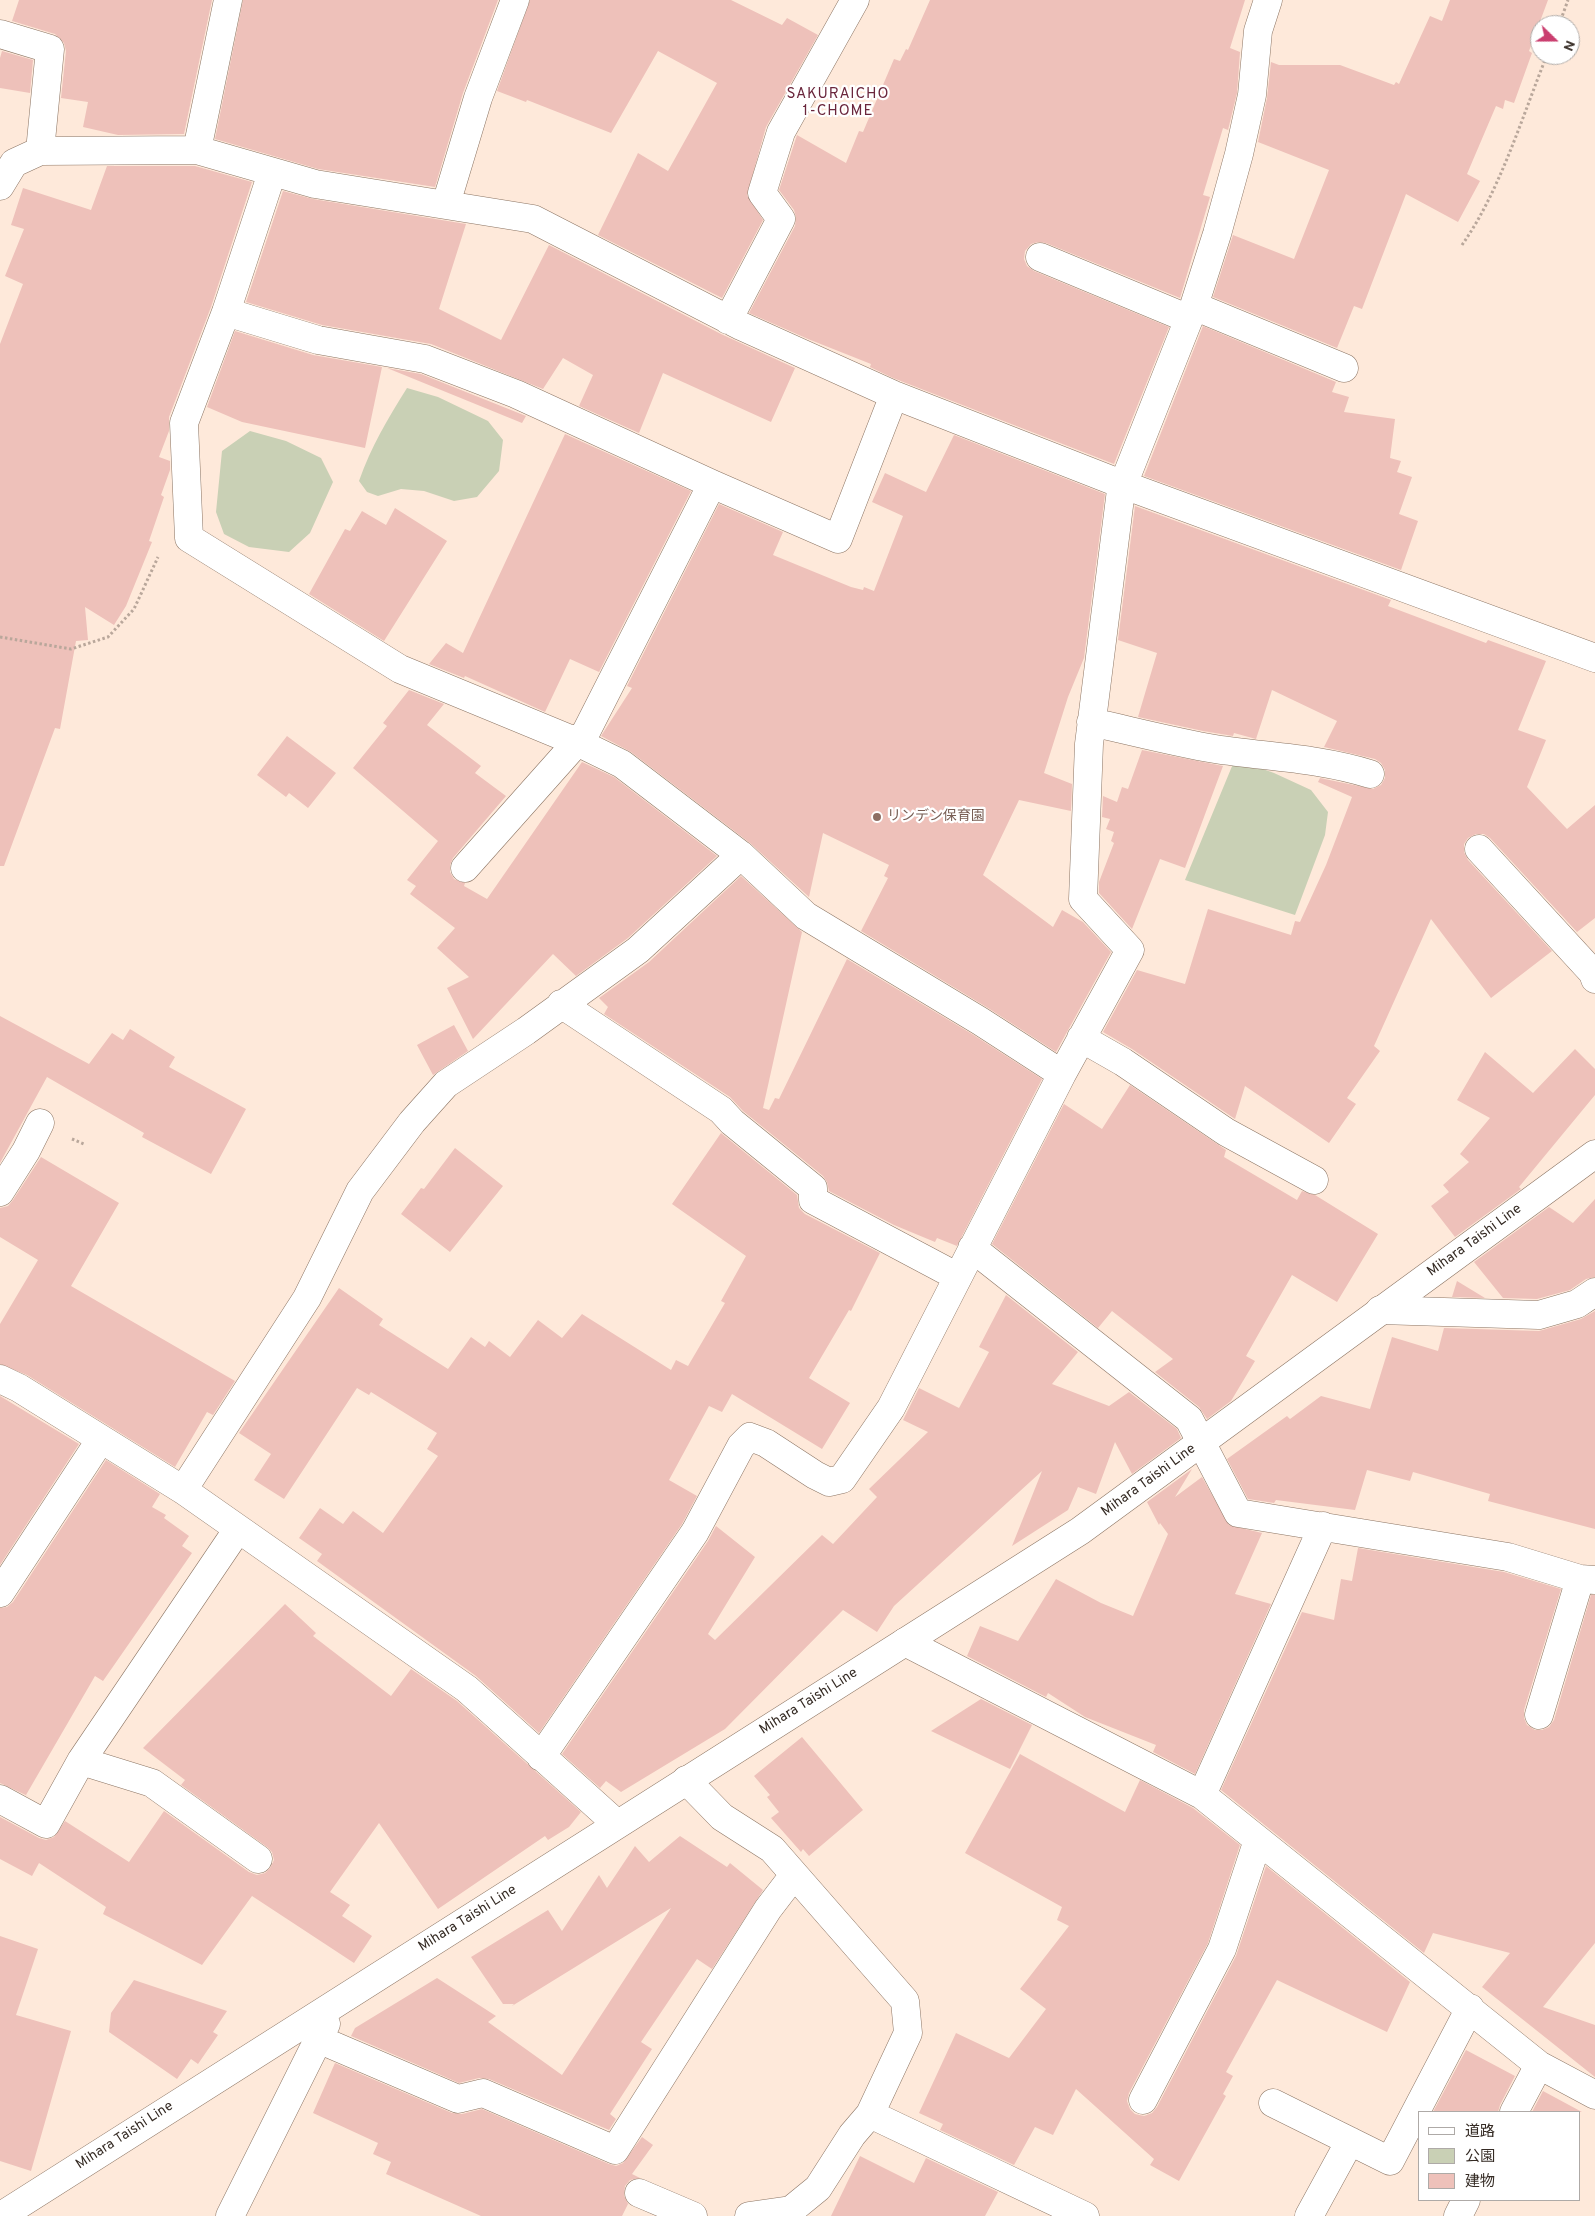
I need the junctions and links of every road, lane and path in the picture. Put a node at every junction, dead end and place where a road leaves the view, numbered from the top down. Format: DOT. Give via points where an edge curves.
graph roads {
  1 [pos="228,0"];
  2 [pos="515,0"];
  3 [pos="854,0"];
  4 [pos="1268,0"];
  5 [pos="1568,0"];
  6 [pos="1562,15"];
  7 [pos="0,34"];
  8 [pos="1543,65"];
  9 [pos="197,150"];
  10 [pos="40,151"];
  11 [pos="272,173"];
  12 [pos="0,186"];
  13 [pos="446,204"];
  14 [pos="1462,245"];
  15 [pos="1040,257"];
  16 [pos="226,312"];
  17 [pos="1192,312"];
  18 [pos="728,320"];
  19 [pos="1344,368"];
  20 [pos="894,395"];
  21 [pos="712,484"];
  22 [pos="1124,484"];
  23 [pos="189,538"];
  24 [pos="0,637"];
  25 [pos="1595,658"];
  26 [pos="1092,722"];
  27 [pos="577,742"];
  28 [pos="1370,774"];
  29 [pos="1479,849"];
  30 [pos="741,855"];
  31 [pos="465,868"];
  32 [pos="1595,979"];
  33 [pos="561,1004"];
  34 [pos="1081,1038"];
  35 [pos="1062,1074"];
  36 [pos="40,1124"];
  37 [pos="1595,1154"];
  38 [pos="1314,1180"];
  39 [pos="0,1192"];
  40 [pos="972,1248"];
  41 [pos="958,1277"];
  42 [pos="1595,1292"];
  43 [pos="1380,1310"];
  44 [pos="0,1379"];
  45 [pos="101,1439"];
  46 [pos="1201,1443"];
  47 [pos="183,1490"];
  48 [pos="1323,1526"];
  49 [pos="238,1529"];
  50 [pos="1587,1580"];
  51 [pos="0,1592"];
  52 [pos="905,1642"];
  53 [pos="1539,1716"];
  54 [pos="541,1757"];
  55 [pos="81,1761"];
  56 [pos="686,1780"];
  57 [pos="1202,1795"];
  58 [pos="0,1799"];
  59 [pos="617,1824"];
  60 [pos="1258,1840"];
  61 [pos="258,1859"];
  62 [pos="794,1875"];
  63 [pos="336,2002"];
  64 [pos="1470,2008"];
  65 [pos="318,2039"];
  66 [pos="1540,2064"];
  67 [pos="1595,2094"];
  68 [pos="1143,2100"];
  69 [pos="1273,2104"];
  70 [pos="1515,2111"];
  71 [pos="870,2114"];
  72 [pos="1350,2140"];
  73 [pos="640,2193"];
  74 [pos="0,2216"];
  75 [pos="230,2216"];
  76 [pos="693,2216"];
  77 [pos="749,2216"];
  78 [pos="1085,2216"];
  79 [pos="1309,2216"];
  1 -- 9 [label="street"];
  2 -- 13 [label="street" via="478,98"];
  3 -- 18 [label="street" via="781,132 762,193 781,219"];
  4 -- 17 [label="street" via="1258,31 1252,94 1239,154"];
  5 -- 6 [label="path"];
  7 -- 10 [label="street" via="50,49"];
  8 -- 14 [label="path" via="1491,196"];
  9 -- 10 [label="street"];
  9 -- 11 [label="street"];
  10 -- 12 [label="street" via="14,163"];
  11 -- 13 [label="street" via="315,184"];
  11 -- 16 [label="street"];
  13 -- 18 [label="street" via="533,219"];
  15 -- 17 [label="street"];
  16 -- 21 [label="street" via="318,340 425,359 516,394"];
  16 -- 23 [label="street" via="184,423"];
  17 -- 19 [label="street"];
  17 -- 22 [label="street"];
  18 -- 20 [label="street"];
  20 -- 21 [label="street" via="838,539"];
  20 -- 22 [label="street"];
  21 -- 27 [label="street" via="586,732"];
  22 -- 25 [label="street"];
  22 -- 26 [label="street"];
  23 -- 24 [label="path" via="161,550 134,609 108,637 71,649"];
  23 -- 27 [label="street" via="400,669"];
  26 -- 28 [label="street" via="1215,749 1300,758"];
  26 -- 34 [label="street" via="1083,899 1130,950"];
  27 -- 30 [label="street" via="622,764"];
  27 -- 31 [label="street"];
  29 -- 32 [label="street" via="1593,973"];
  30 -- 33 [label="street" via="638,950"];
  30 -- 35 [label="street" via="806,916"];
  33 -- 41 [label="street" via="721,1110 813,1188 812,1200"];
  33 -- 47 [label="street" via="446,1084 412,1122 360,1191 308,1298"];
  34 -- 35 [label="street"];
  34 -- 38 [label="street" via="1123,1062 1226,1132"];
  35 -- 40 [label="street"];
  36 -- 39 [label="street"];
  37 -- 43 [label="street, Mihara Taishi Line"];
  40 -- 41 [label="street"];
  40 -- 46 [label="street" via="1189,1419"];
  41 -- 54 [label="street" via="891,1408 842,1479 829,1482 766,1443 750,1437 741,1446 695,1532"];
  42 -- 43 [label="street" via="1577,1304 1539,1315"];
  43 -- 46 [label="street, Mihara Taishi Line"];
  44 -- 45 [label="street"];
  45 -- 47 [label="street"];
  45 -- 51 [label="street"];
  46 -- 48 [label="street" via="1238,1513"];
  46 -- 52 [label="street, Mihara Taishi Line" via="1080,1530"];
  47 -- 49 [label="street"];
  48 -- 50 [label="street" via="1508,1557"];
  48 -- 57 [label="street"];
  49 -- 54 [label="street" via="467,1689"];
  49 -- 55 [label="street"];
  50 -- 53 [label="street"];
  52 -- 56 [label="street, Mihara Taishi Line"];
  52 -- 57 [label="street"];
  54 -- 59 [label="street"];
  55 -- 58 [label="street" via="46,1824"];
  55 -- 61 [label="street" via="152,1783"];
  56 -- 59 [label="street, Mihara Taishi Line"];
  56 -- 62 [label="street" via="722,1817 772,1849"];
  57 -- 60 [label="street"];
  59 -- 63 [label="street, Mihara Taishi Line"];
  60 -- 64 [label="street"];
  60 -- 68 [label="street" via="1222,1949"];
  62 -- 65 [label="street" via="768,1909 615,2150 483,2092 458,2099"];
  62 -- 71 [label="street" via="904,2001 908,2033"];
  63 -- 65 [label="street"];
  63 -- 74 [label="street, Mihara Taishi Line"];
  64 -- 66 [label="street"];
  64 -- 72 [label="street" via="1390,2161"];
  65 -- 75 [label="street"];
  66 -- 67 [label="street"];
  66 -- 70 [label="street"];
  69 -- 72 [label="street"];
  71 -- 77 [label="street" via="818,2188 791,2210"];
  71 -- 78 [label="street"];
  72 -- 79 [label="street"];
  73 -- 76 [label="street"];
}
